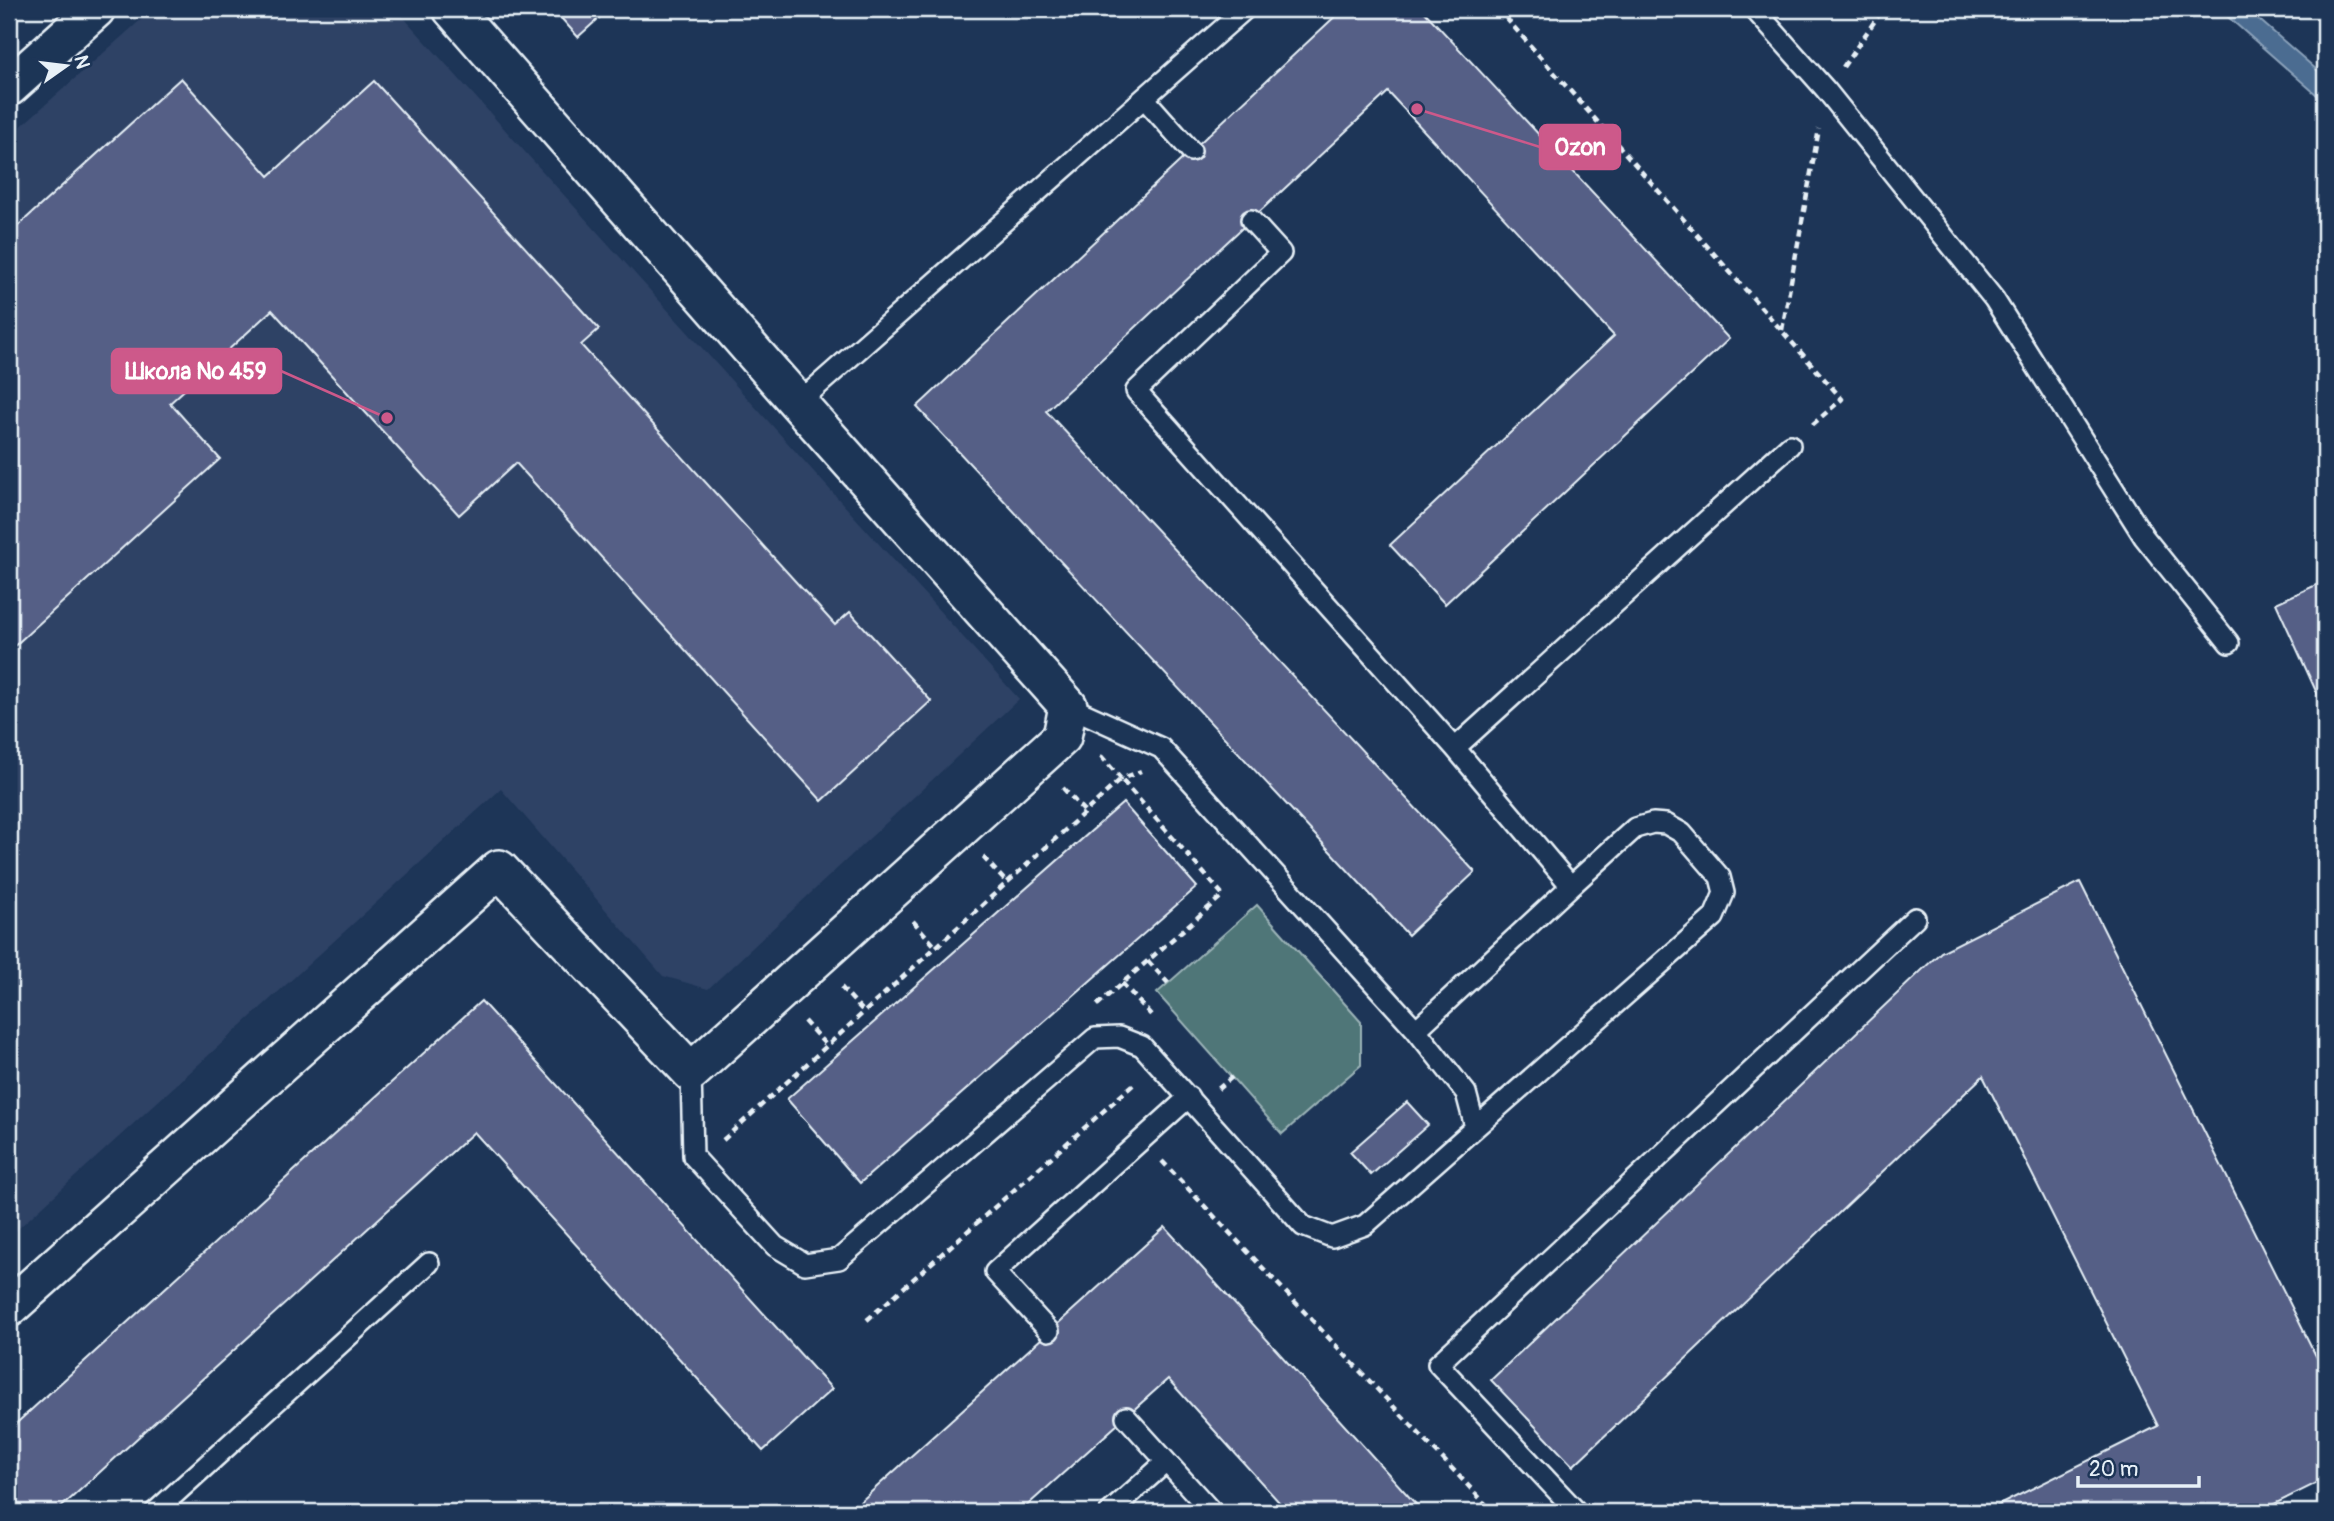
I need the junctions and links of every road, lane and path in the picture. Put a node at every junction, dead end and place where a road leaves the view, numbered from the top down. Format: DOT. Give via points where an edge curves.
graph roads {
  1 [pos="96,9"];
  2 [pos="452,9"];
  3 [pos="1245,9"];
  4 [pos="1498,9"];
  5 [pos="1755,9"];
  6 [pos="1883,9"];
  7 [pos="9,87"];
  8 [pos="1826,90"];
  9 [pos="1144,98"];
  10 [pos="1191,151"];
  11 [pos="1251,220"];
  12 [pos="1782,331"];
  13 [pos="798,403"];
  14 [pos="1790,445"];
  15 [pos="2229,643"];
  16 [pos="1068,706"];
  17 [pos="1455,748"];
  18 [pos="1036,760"];
  19 [pos="1146,769"];
  20 [pos="1121,779"];
  21 [pos="1085,812"];
  22 [pos="976,849"];
  23 [pos="1007,883"];
  24 [pos="1571,886"];
  25 [pos="905,913"];
  26 [pos="1915,918"];
  27 [pos="936,947"];
  28 [pos="1148,961"];
  29 [pos="834,979"];
  30 [pos="1122,983"];
  31 [pos="1168,984"];
  32 [pos="864,1012"];
  33 [pos="796,1013"];
  34 [pos="1088,1013"];
  35 [pos="1157,1021"];
  36 [pos="1416,1030"];
  37 [pos="827,1046"];
  38 [pos="691,1072"];
  39 [pos="1232,1077"];
  40 [pos="1209,1080"];
  41 [pos="1134,1084"];
  42 [pos="1217,1089"];
  43 [pos="1189,1097"];
  44 [pos="1227,1100"];
  45 [pos="1475,1127"];
  46 [pos="1142,1140"];
  47 [pos="720,1143"];
  48 [pos="429,1262"];
  49 [pos="9,1308"];
  50 [pos="867,1320"];
  51 [pos="1049,1332"];
  52 [pos="1126,1417"];
  53 [pos="1167,1462"];
  54 [pos="155,1512"];
  55 [pos="1110,1512"];
  56 [pos="1212,1512"];
  57 [pos="1493,1512"];
  58 [pos="1577,1512"];
  1 -- 7 [label="street"];
  2 -- 13 [label="street"];
  3 -- 9 [label="lane"];
  4 -- 12 [label="path"];
  5 -- 8 [label="lane"];
  6 -- 8 [label="path"];
  8 -- 12 [label="path"];
  8 -- 15 [label="lane" via="1994,299 2144,537"];
  9 -- 10 [label="lane"];
  9 -- 13 [label="lane"];
  11 -- 17 [label="lane" via="1281,253 1136,391"];
  12 -- 14 [label="path" via="1842,399"];
  13 -- 16 [label="street"];
  14 -- 17 [label="lane"];
  16 -- 18 [label="street" via="1062,737"];
  16 -- 36 [label="lane" via="1160,748"];
  17 -- 24 [label="lane"];
  18 -- 21 [label="path"];
  18 -- 38 [label="street"];
  19 -- 20 [label="path"];
  20 -- 21 [label="path"];
  20 -- 28 [label="path" via="1223,895"];
  21 -- 23 [label="path"];
  22 -- 23 [label="path"];
  23 -- 27 [label="path"];
  24 -- 36 [label="lane"];
  24 -- 45 [label="lane" via="1635,828 1653,823 1682,833 1720,877 1724,892 1714,917"];
  25 -- 27 [label="path"];
  26 -- 58 [label="lane" via="1438,1364"];
  27 -- 32 [label="path"];
  28 -- 30 [label="path"];
  28 -- 31 [label="path"];
  29 -- 32 [label="path"];
  30 -- 34 [label="path"];
  30 -- 35 [label="path"];
  32 -- 37 [label="path"];
  33 -- 37 [label="path"];
  36 -- 45 [label="lane" via="1466,1093"];
  37 -- 47 [label="path"];
  38 -- 43 [label="lane" via="693,1156 775,1247 805,1264 839,1259 1095,1038 1119,1037 1142,1046"];
  38 -- 49 [label="street" via="499,869"];
  39 -- 42 [label="path"];
  40 -- 42 [label="path"];
  41 -- 50 [label="path"];
  42 -- 44 [label="path"];
  43 -- 45 [label="lane" via="1303,1226 1332,1237 1365,1225"];
  43 -- 46 [label="lane"];
  46 -- 51 [label="lane" via="995,1272"];
  46 -- 57 [label="path"];
  48 -- 54 [label="lane"];
  52 -- 53 [label="lane"];
  53 -- 55 [label="lane"];
  53 -- 56 [label="lane"];
}
